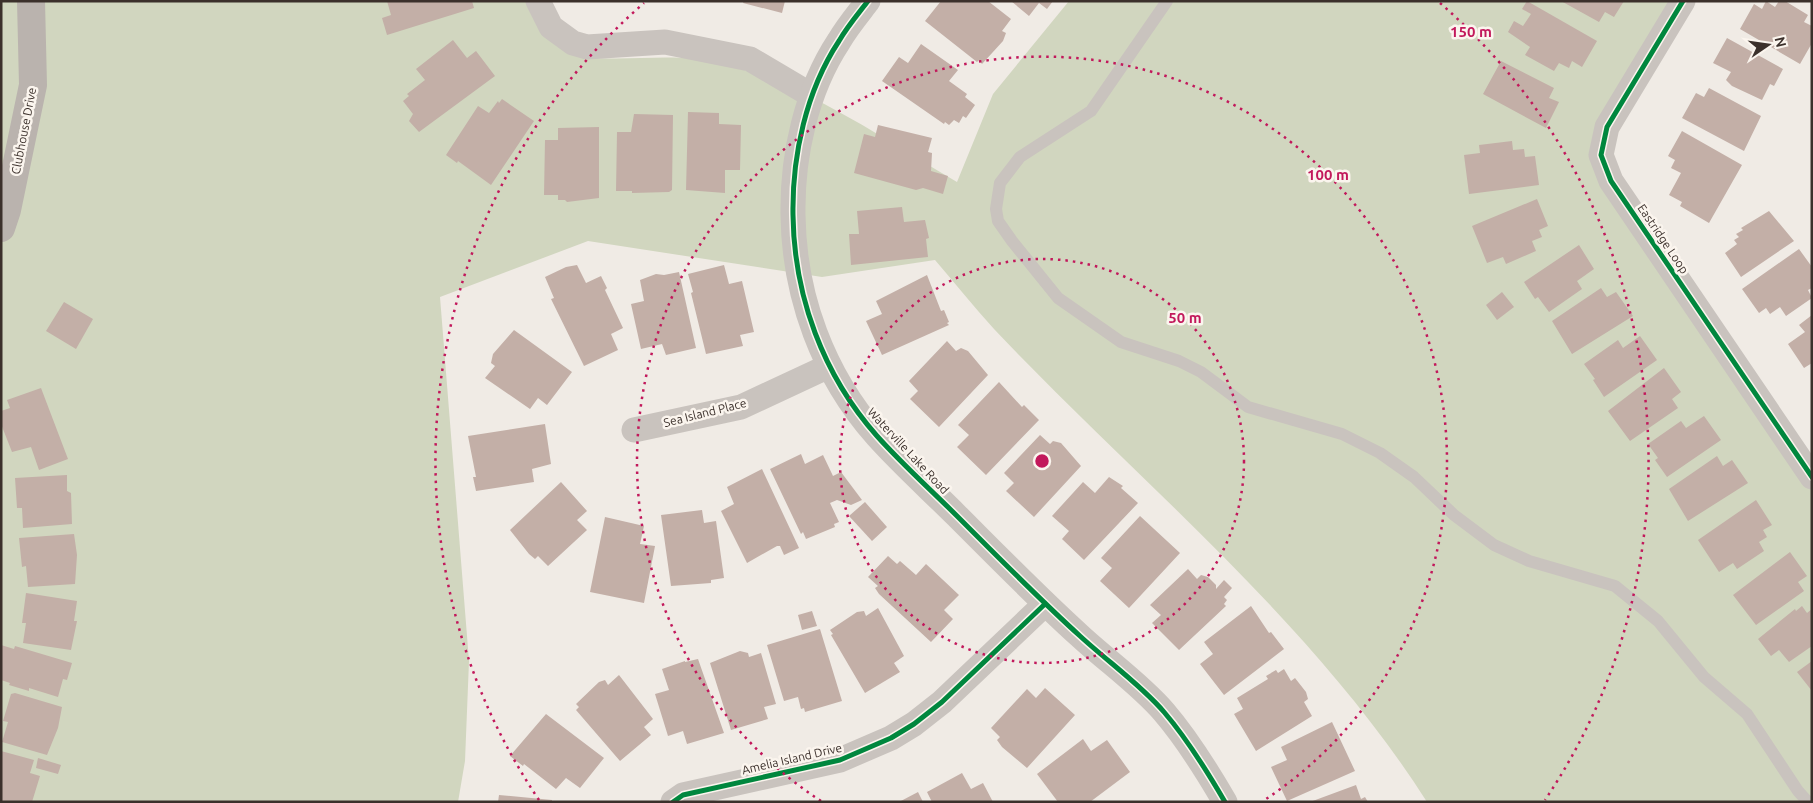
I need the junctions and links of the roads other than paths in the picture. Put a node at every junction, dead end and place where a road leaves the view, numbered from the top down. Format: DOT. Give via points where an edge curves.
graph roads {
  1 [pos="31,1"];
  2 [pos="538,1"];
  3 [pos="868,1"];
  4 [pos="1167,1"];
  5 [pos="1683,1"];
  6 [pos="811,95"];
  7 [pos="1,228"];
  8 [pos="829,366"];
  9 [pos="634,430"];
  10 [pos="1812,477"];
  11 [pos="1045,604"];
  12 [pos="673,802"];
  13 [pos="1225,802"];
  14 [pos="1808,802"];
  1 -- 7 [label="street, Clubhouse Drive" via="33,86"];
  2 -- 6 [label="street" via="551,27 573,43 587,47 666,42 750,59"];
  3 -- 6 [label="street, Waterville Lake Road" via="838,42"];
  4 -- 14 [label="lane" via="1091,111 1020,157 1000,183 996,208 998,221 1012,241 1058,298 1121,342 1194,368 1248,407 1342,434 1380,453 1414,477 1454,515 1494,545 1529,561 1615,586 1658,621 1704,677 1747,714"];
  5 -- 10 [label="street, Eastridge Loop" via="1607,127 1601,155 1611,181"];
  6 -- 8 [label="street, Waterville Lake Road" via="796,162 793,229 803,298"];
  8 -- 9 [label="street, Sea Island Place" via="741,407"];
  8 -- 11 [label="street, Waterville Lake Road" via="843,391 878,436"];
  11 -- 12 [label="street, Amelia Island Drive" via="942,702 891,738 840,760 683,795"];
  11 -- 13 [label="street, Waterville Lake Road" via="1163,711 1196,753"];
}
